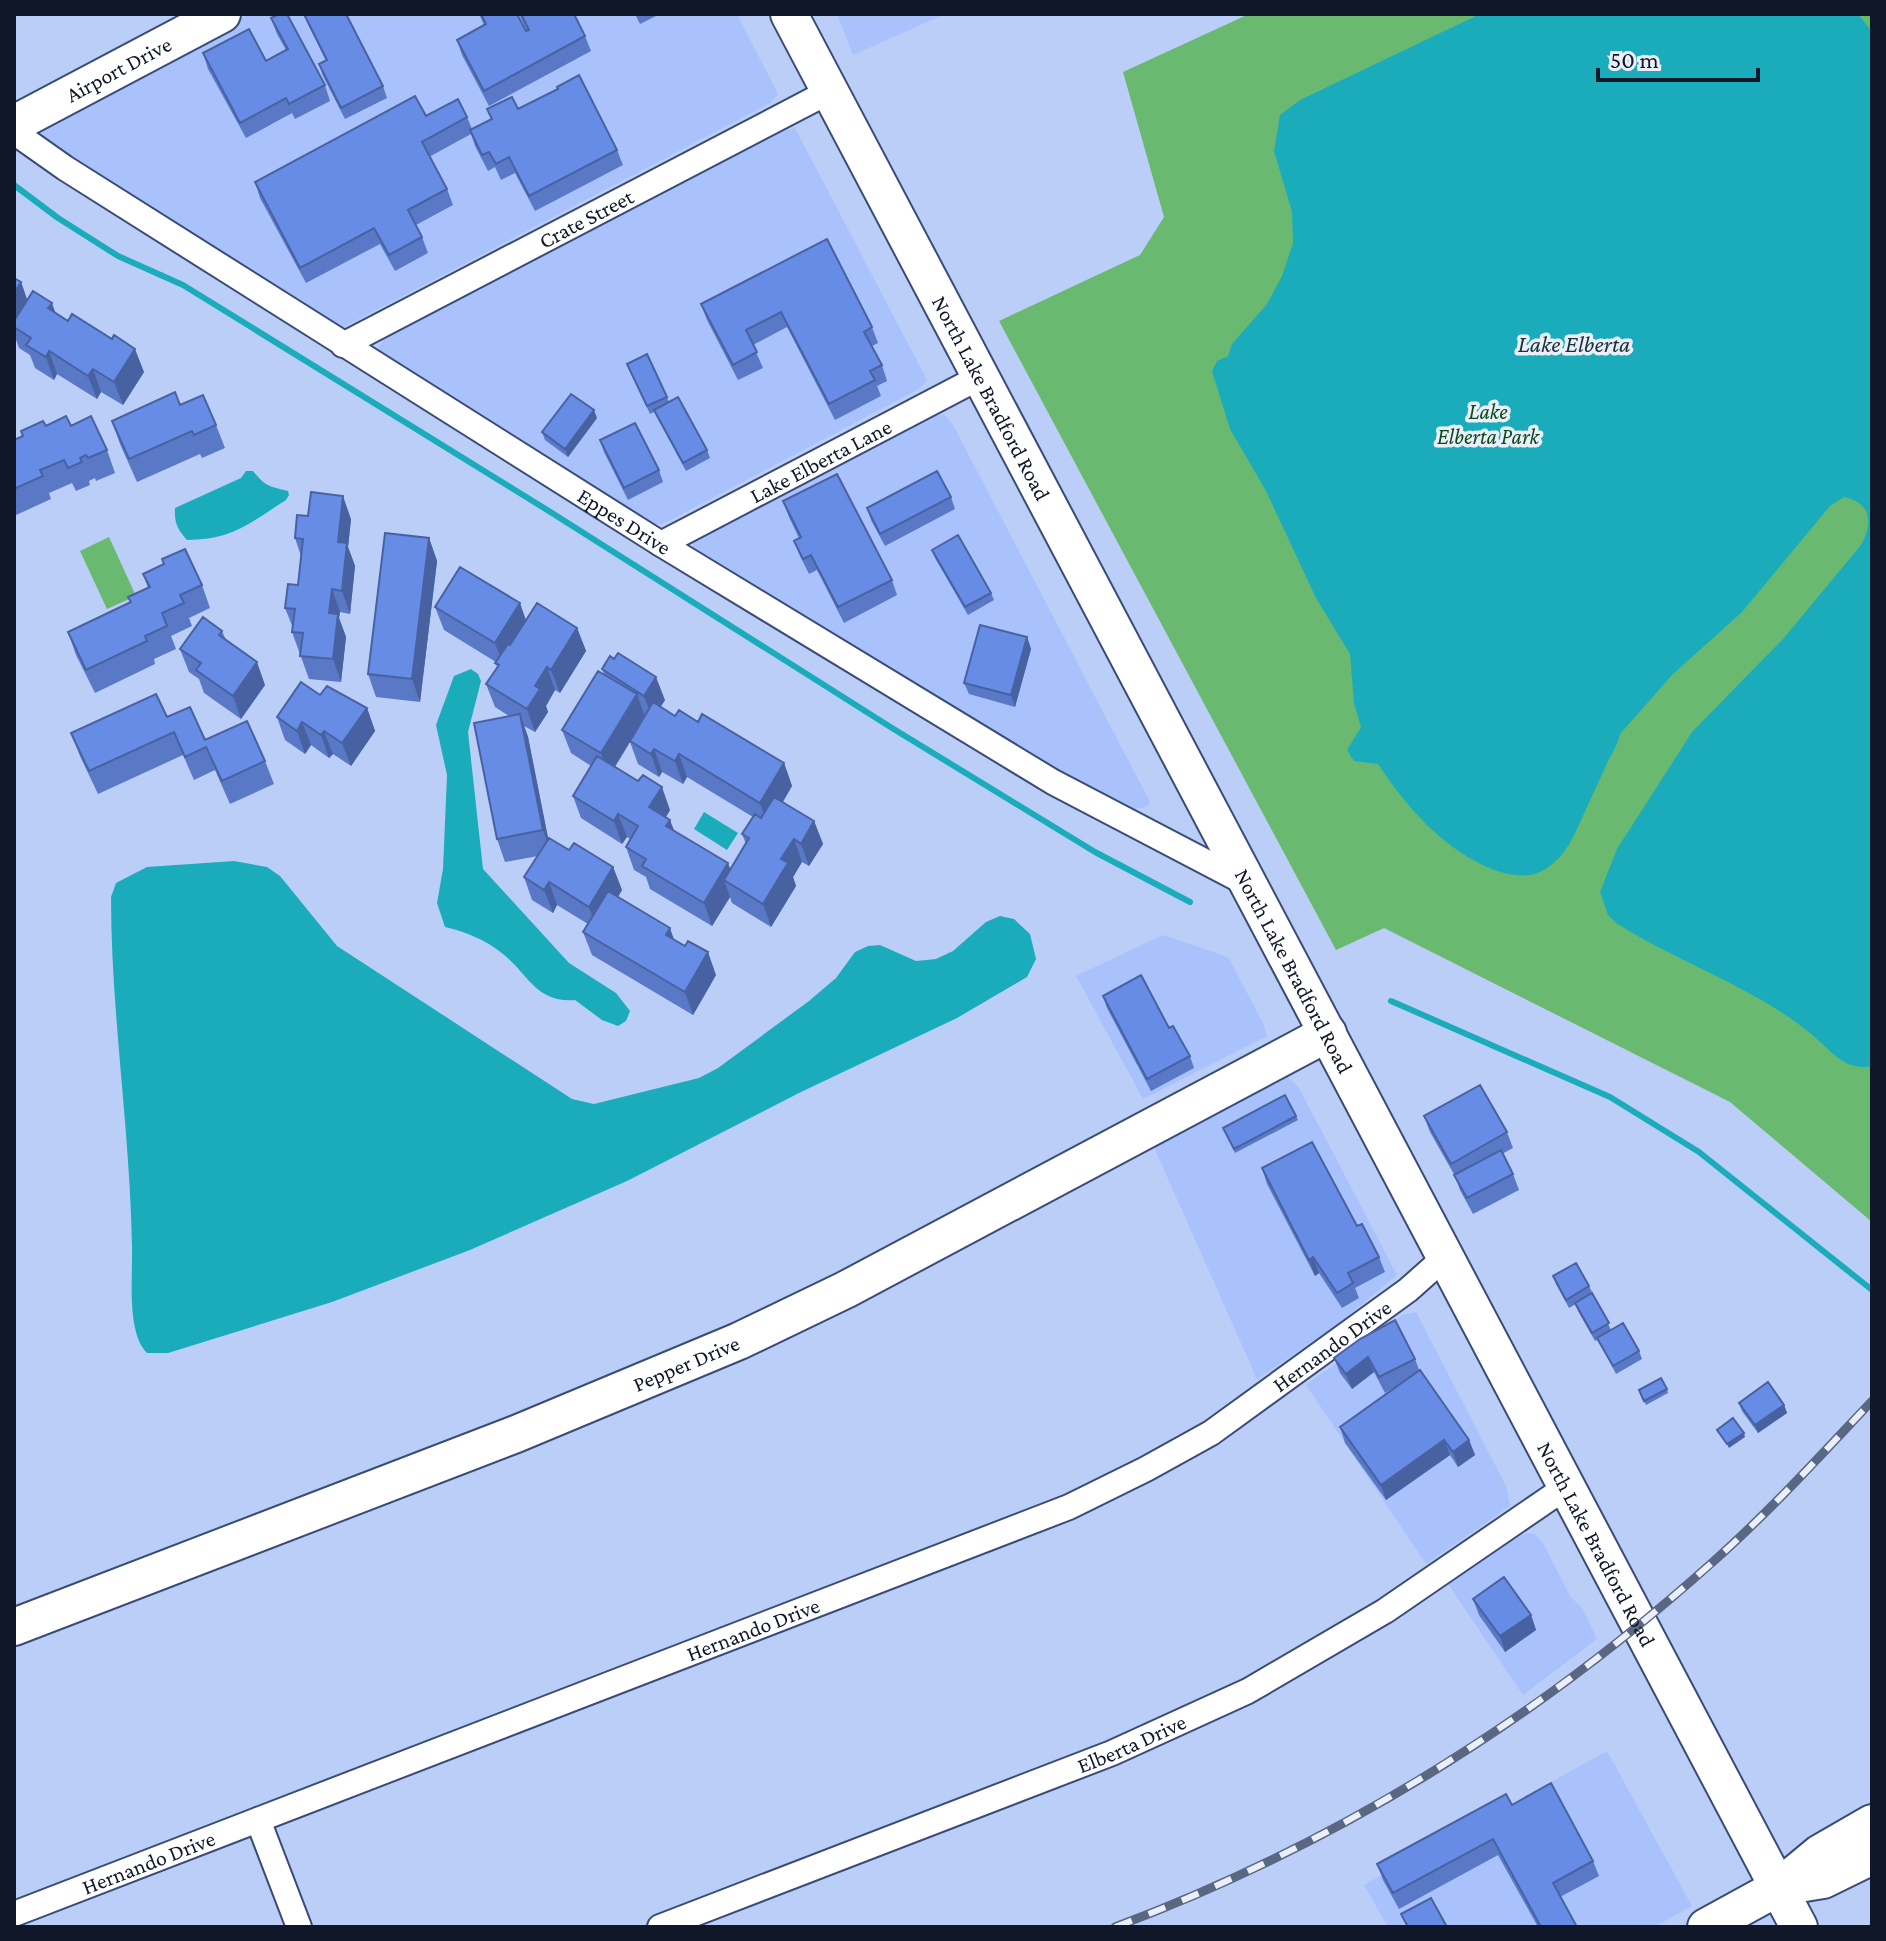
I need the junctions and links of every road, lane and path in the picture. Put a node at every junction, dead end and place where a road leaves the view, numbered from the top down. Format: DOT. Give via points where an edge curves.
graph roads {
  1 [pos="222,14"];
  2 [pos="789,14"];
  3 [pos="830,91"];
  4 [pos="14,124"];
  5 [pos="14,132"];
  6 [pos="343,345"];
  7 [pos="980,377"];
  8 [pos="661,544"];
  9 [pos="1249,884"];
  10 [pos="1328,1033"];
  11 [pos="1444,1258"];
  12 [pos="1566,1487"];
  13 [pos="14,1627"];
  14 [pos="258,1820"];
  15 [pos="1872,1823"];
  16 [pos="1872,1856"];
  17 [pos="1779,1887"];
  18 [pos="14,1914"];
  19 [pos="299,1927"];
  20 [pos="660,1927"];
  21 [pos="1706,1927"];
  22 [pos="1799,1927"];
  1 -- 4 [label="main road, Airport Drive"];
  2 -- 3 [label="main road, North Lake Bradford Road"];
  3 -- 6 [label="street, Crate Street"];
  3 -- 7 [label="main road, North Lake Bradford Road"];
  5 -- 6 [label="street, Eppes Drive"];
  6 -- 8 [label="street, Eppes Drive"];
  7 -- 8 [label="street, Lake Elberta Lane"];
  7 -- 9 [label="main road, North Lake Bradford Road"];
  8 -- 9 [label="street, Eppes Drive" via="1053,782"];
  9 -- 10 [label="main road, North Lake Bradford Road"];
  10 -- 11 [label="main road, North Lake Bradford Road"];
  10 -- 13 [label="main road, Pepper Drive" via="739,1341 516,1434"];
  11 -- 12 [label="main road, North Lake Bradford Road"];
  11 -- 14 [label="street, Hernando Drive" via="1211,1433 1069,1507"];
  12 -- 17 [label="main road, North Lake Bradford Road"];
  12 -- 20 [label="street, Elberta Drive" via="1385,1611 1248,1691 1112,1753"];
  14 -- 18 [label="street, Hernando Drive"];
  14 -- 19 [label="street"];
  15 -- 17 [label="main road" via="1820,1853"];
  16 -- 17 [label="main road" via="1823,1880"];
  17 -- 21 [label="main road"];
  17 -- 22 [label="main road, North Lake Bradford Road"];
}
